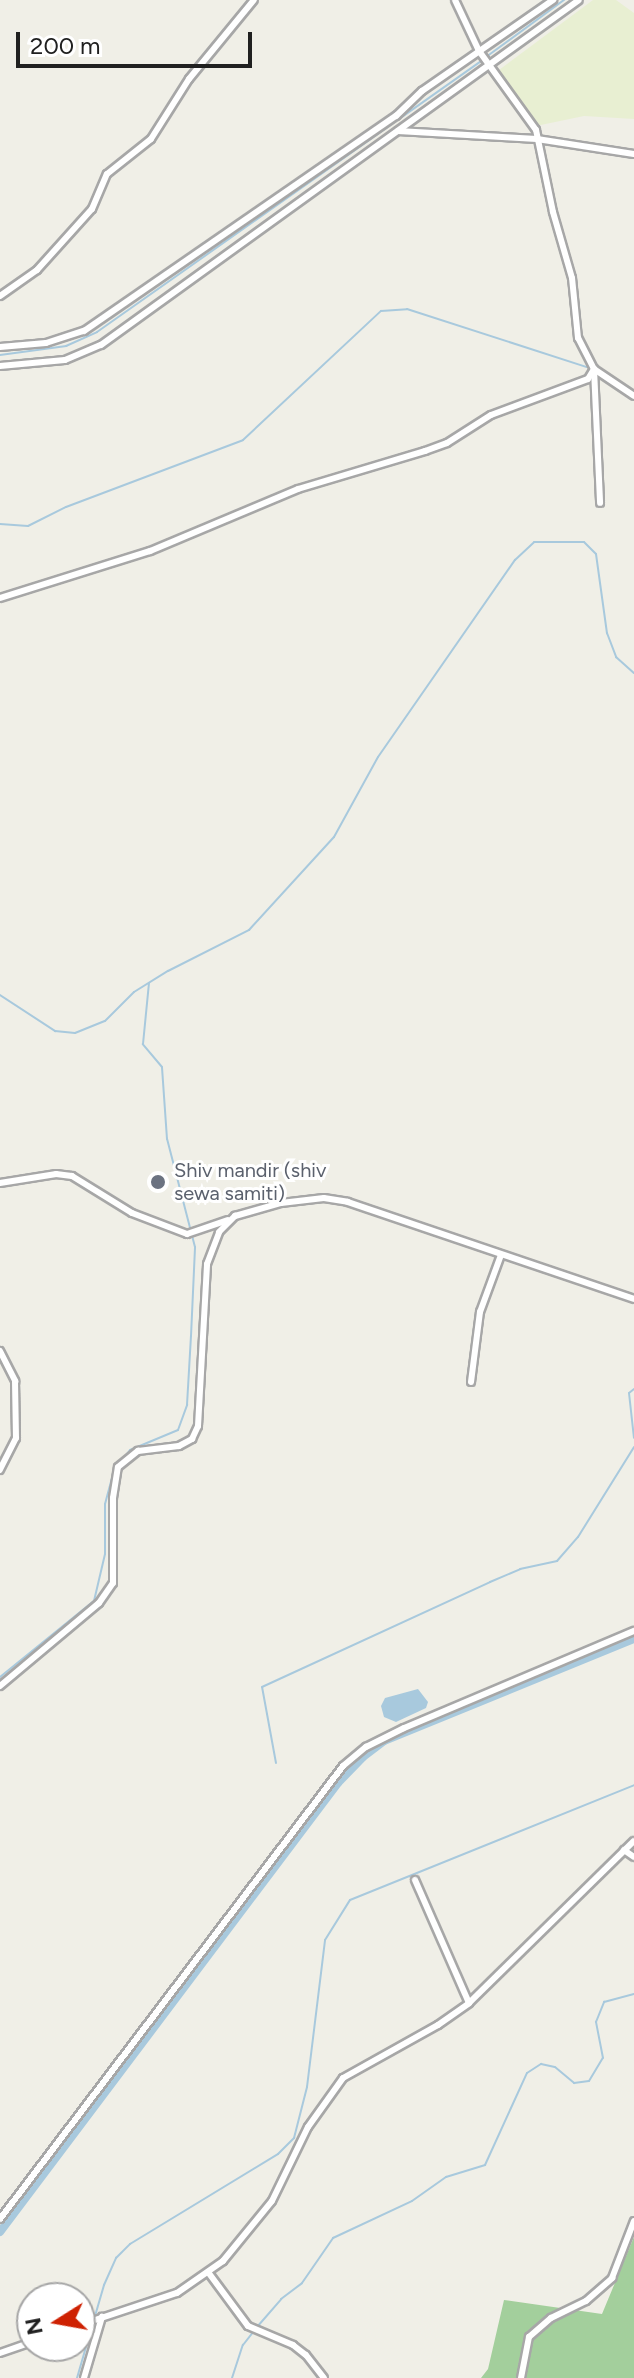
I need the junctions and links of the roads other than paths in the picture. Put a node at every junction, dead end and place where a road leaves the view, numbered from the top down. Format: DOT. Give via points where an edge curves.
graph roads {
  1 [pos="254,0"];
  2 [pos="455,0"];
  3 [pos="553,0"];
  4 [pos="579,0"];
  5 [pos="479,51"];
  6 [pos="490,65"];
  7 [pos="398,131"];
  8 [pos="537,139"];
  9 [pos="634,154"];
  10 [pos="0,296"];
  11 [pos="0,347"];
  12 [pos="0,366"];
  13 [pos="594,369"];
  14 [pos="633,394"];
  15 [pos="600,503"];
  16 [pos="0,598"];
  17 [pos="0,1183"];
  18 [pos="235,1216"];
  19 [pos="501,1255"];
  20 [pos="634,1299"];
  21 [pos="0,1351"];
  22 [pos="471,1382"];
  23 [pos="0,1470"];
  24 [pos="634,1631"];
  25 [pos="0,1686"];
  26 [pos="634,1841"];
  27 [pos="624,1850"];
  28 [pos="634,1857"];
  29 [pos="415,1880"];
  30 [pos="469,2003"];
  31 [pos="0,2219"];
  32 [pos="634,2221"];
  33 [pos="208,2272"];
  34 [pos="100,2318"];
  35 [pos="96,2319"];
  36 [pos="84,2378"];
  37 [pos="324,2378"];
  38 [pos="521,2378"];
  1 -- 10 [label="street" via="189,79 151,139 107,174 92,209 37,270"];
  2 -- 5 [label="street"];
  3 -- 5 [label="street"];
  4 -- 6 [label="street"];
  5 -- 6 [label="street"];
  5 -- 11 [label="street" via="396,116 84,331 46,343"];
  6 -- 7 [label="street"];
  6 -- 8 [label="street" via="532,123"];
  7 -- 8 [label="street"];
  7 -- 12 [label="street" via="101,345 65,360"];
  8 -- 9 [label="street"];
  8 -- 13 [label="street" via="572,278 578,338"];
  13 -- 14 [label="street"];
  13 -- 15 [label="street"];
  13 -- 16 [label="street" via="588,379 491,415 447,443 298,489 150,551"];
  17 -- 18 [label="street" via="72,1176 132,1213 187,1234"];
  18 -- 19 [label="street" via="324,1198"];
  18 -- 25 [label="street" via="219,1232 207,1264 198,1426 192,1439 179,1446 138,1451 118,1467 113,1583 99,1603"];
  19 -- 20 [label="street"];
  19 -- 22 [label="street" via="480,1312"];
  21 -- 23 [label="street" via="15,1381 16,1438"];
  24 -- 31 [label="street" via="404,1728 343,1766"];
  26 -- 27 [label="street"];
  27 -- 28 [label="street"];
  27 -- 30 [label="street"];
  29 -- 30 [label="street"];
  30 -- 33 [label="street" via="343,2078 308,2127 272,2201"];
  32 -- 38 [label="street" via="612,2278 529,2337"];
  33 -- 34 [label="street" via="177,2293"];
  33 -- 37 [label="street" via="248,2326 293,2345"];
  34 -- 35 [label="street"];
  34 -- 36 [label="street"];
}
